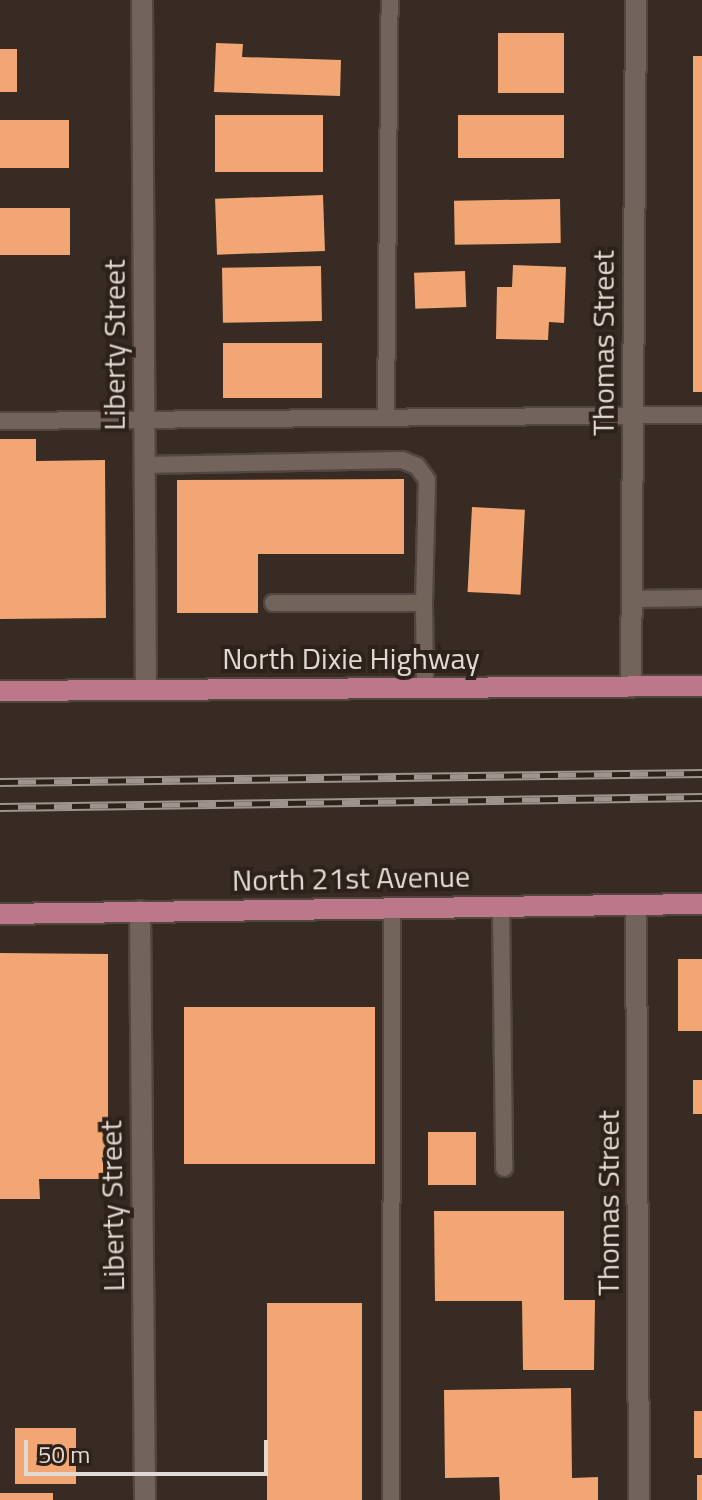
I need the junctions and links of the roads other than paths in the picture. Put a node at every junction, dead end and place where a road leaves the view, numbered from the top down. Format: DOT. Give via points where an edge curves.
graph roads {
  1 [pos="142,0"];
  2 [pos="390,0"];
  3 [pos="636,0"];
  4 [pos="702,415"];
  5 [pos="633,416"];
  6 [pos="386,418"];
  7 [pos="144,419"];
  8 [pos="0,421"];
  9 [pos="145,465"];
  10 [pos="702,598"];
  11 [pos="632,599"];
  12 [pos="273,603"];
  13 [pos="424,603"];
  14 [pos="702,686"];
  15 [pos="631,687"];
  16 [pos="425,688"];
  17 [pos="146,689"];
  18 [pos="0,691"];
  19 [pos="702,904"];
  20 [pos="636,905"];
  21 [pos="501,906"];
  22 [pos="392,908"];
  23 [pos="140,911"];
  24 [pos="0,914"];
  25 [pos="504,1168"];
  26 [pos="145,1500"];
  27 [pos="391,1500"];
  28 [pos="639,1500"];
  1 -- 7 [label="street, Liberty Street"];
  2 -- 6 [label="lane"];
  3 -- 5 [label="street, Thomas Street"];
  4 -- 5 [label="lane"];
  5 -- 6 [label="lane"];
  5 -- 11 [label="street, Thomas Street"];
  6 -- 7 [label="lane"];
  7 -- 8 [label="lane"];
  7 -- 9 [label="street, Liberty Street"];
  9 -- 13 [label="lane" via="402,460 417,466 427,480"];
  9 -- 17 [label="street, Liberty Street"];
  10 -- 11 [label="lane"];
  11 -- 15 [label="street, Thomas Street"];
  12 -- 13 [label="lane"];
  13 -- 16 [label="lane"];
  14 -- 15 [label="main road, North Dixie Highway"];
  15 -- 16 [label="main road, North Dixie Highway"];
  16 -- 17 [label="main road, North Dixie Highway"];
  17 -- 18 [label="main road, North Dixie Highway"];
  19 -- 20 [label="main road, North 21st Avenue"];
  20 -- 21 [label="main road, North 21st Avenue"];
  20 -- 28 [label="street, Thomas Street"];
  21 -- 22 [label="main road, North 21st Avenue"];
  21 -- 25 [label="lane"];
  22 -- 23 [label="main road, North 21st Avenue"];
  22 -- 27 [label="lane"];
  23 -- 24 [label="main road, North 21st Avenue"];
  23 -- 26 [label="street, Liberty Street"];
}
